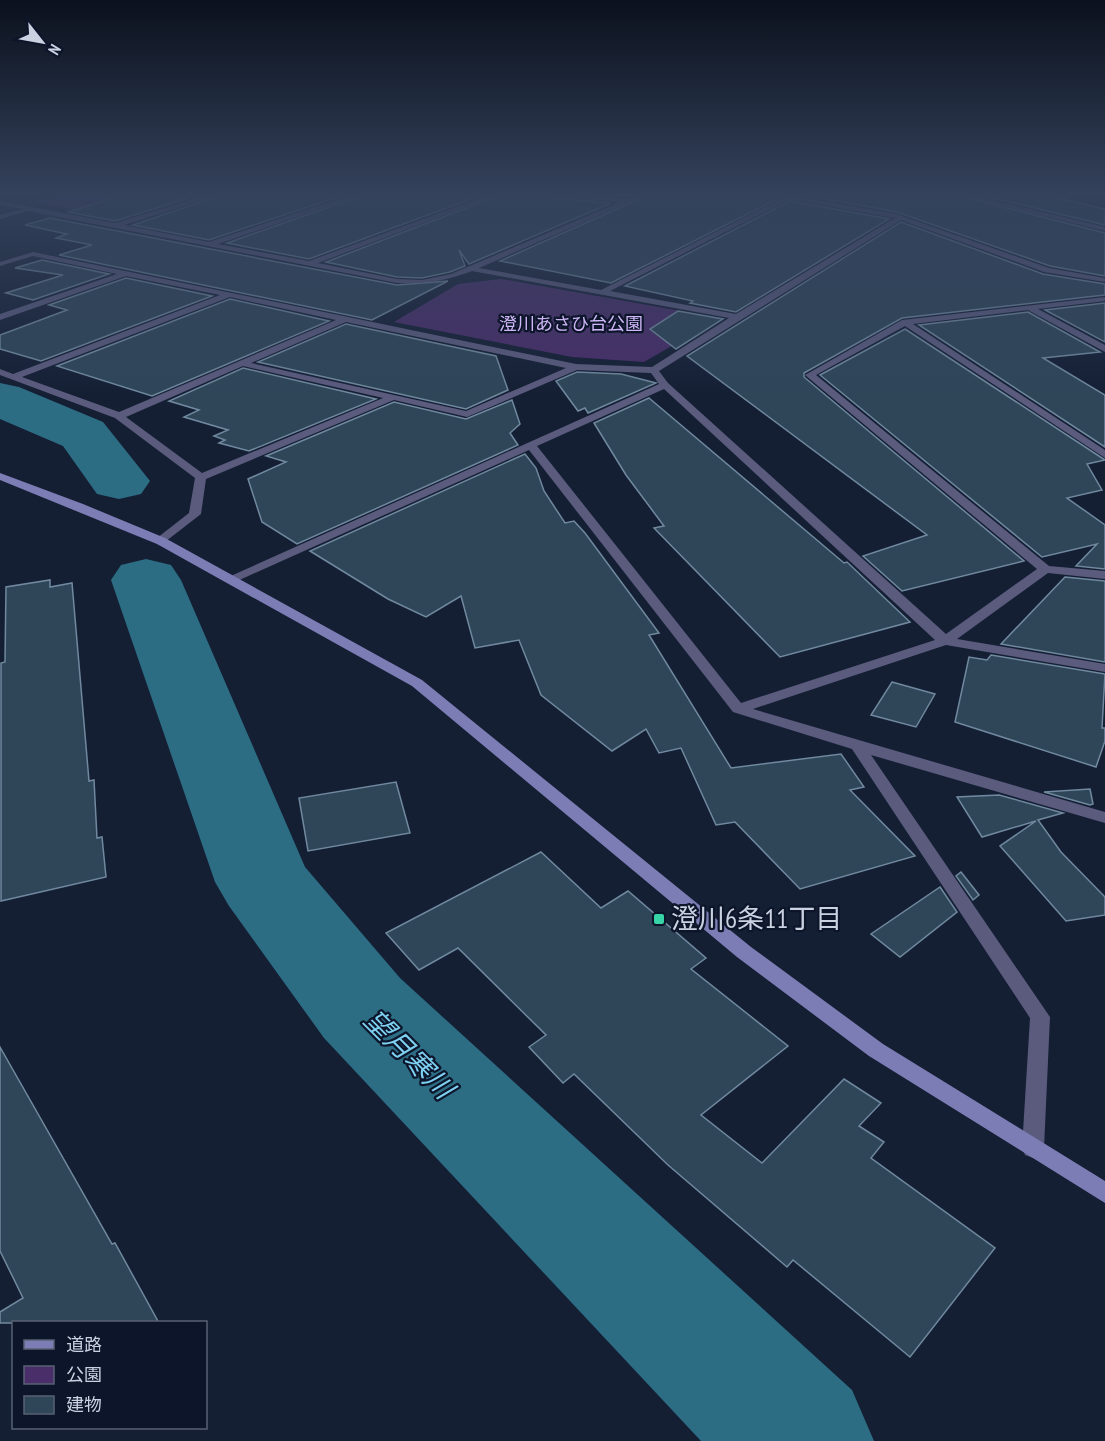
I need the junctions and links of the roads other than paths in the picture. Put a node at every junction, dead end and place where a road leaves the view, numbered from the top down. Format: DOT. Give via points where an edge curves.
graph roads {
  1 [pos="64,260"];
  2 [pos="291,260"];
  3 [pos="320,260"];
  4 [pos="491,260"];
  5 [pos="665,260"];
  6 [pos="830,260"];
  7 [pos="1020,260"];
  8 [pos="310,264"];
  9 [pos="473,268"];
  10 [pos="127,273"];
  11 [pos="1105,280"];
  12 [pos="603,292"];
  13 [pos="230,295"];
  14 [pos="1105,299"];
  15 [pos="1031,309"];
  16 [pos="0,316"];
  17 [pos="736,317"];
  18 [pos="345,319"];
  19 [pos="905,322"];
  20 [pos="1105,349"];
  21 [pos="240,363"];
  22 [pos="576,367"];
  23 [pos="654,370"];
  24 [pos="0,372"];
  25 [pos="15,376"];
  26 [pos="664,385"];
  27 [pos="391,398"];
  28 [pos="118,416"];
  29 [pos="530,444"];
  30 [pos="1105,455"];
  31 [pos="0,476"];
  32 [pos="201,477"];
  33 [pos="161,541"];
  34 [pos="1045,569"];
  35 [pos="1105,575"];
  36 [pos="230,579"];
  37 [pos="945,641"];
  38 [pos="1105,668"];
  39 [pos="738,709"];
  40 [pos="857,746"];
  41 [pos="1105,818"];
  42 [pos="1033,1148"];
  43 [pos="1105,1193"];
  1 -- 10 [label="street"];
  2 -- 8 [label="street"];
  3 -- 8 [label="street"];
  4 -- 9 [label="street"];
  5 -- 12 [label="street"];
  6 -- 17 [label="street"];
  7 -- 11 [label="street" via="1047,270"];
  8 -- 9 [label="street" via="408,281 439,280"];
  9 -- 12 [label="street"];
  10 -- 13 [label="street"];
  10 -- 16 [label="street"];
  12 -- 17 [label="street"];
  13 -- 18 [label="street"];
  13 -- 25 [label="street"];
  14 -- 15 [label="street"];
  15 -- 19 [label="street"];
  15 -- 20 [label="street"];
  17 -- 23 [label="street"];
  18 -- 21 [label="street"];
  18 -- 22 [label="street"];
  19 -- 30 [label="street"];
  19 -- 34 [label="street" via="810,375"];
  21 -- 27 [label="street"];
  21 -- 28 [label="street"];
  22 -- 23 [label="street"];
  22 -- 27 [label="street" via="467,414"];
  23 -- 26 [label="street"];
  24 -- 25 [label="street"];
  25 -- 28 [label="street"];
  26 -- 29 [label="street"];
  26 -- 37 [label="street"];
  27 -- 32 [label="street"];
  28 -- 32 [label="street"];
  29 -- 36 [label="street"];
  29 -- 39 [label="street"];
  31 -- 33 [label="street"];
  32 -- 33 [label="street" via="195,514"];
  33 -- 36 [label="street"];
  34 -- 35 [label="street"];
  34 -- 37 [label="street"];
  36 -- 42 [label="street" via="417,683 744,952 876,1050"];
  37 -- 38 [label="street"];
  37 -- 39 [label="street"];
  39 -- 40 [label="street"];
  40 -- 41 [label="street"];
  40 -- 42 [label="street" via="1040,1017"];
  42 -- 43 [label="street"];
}
